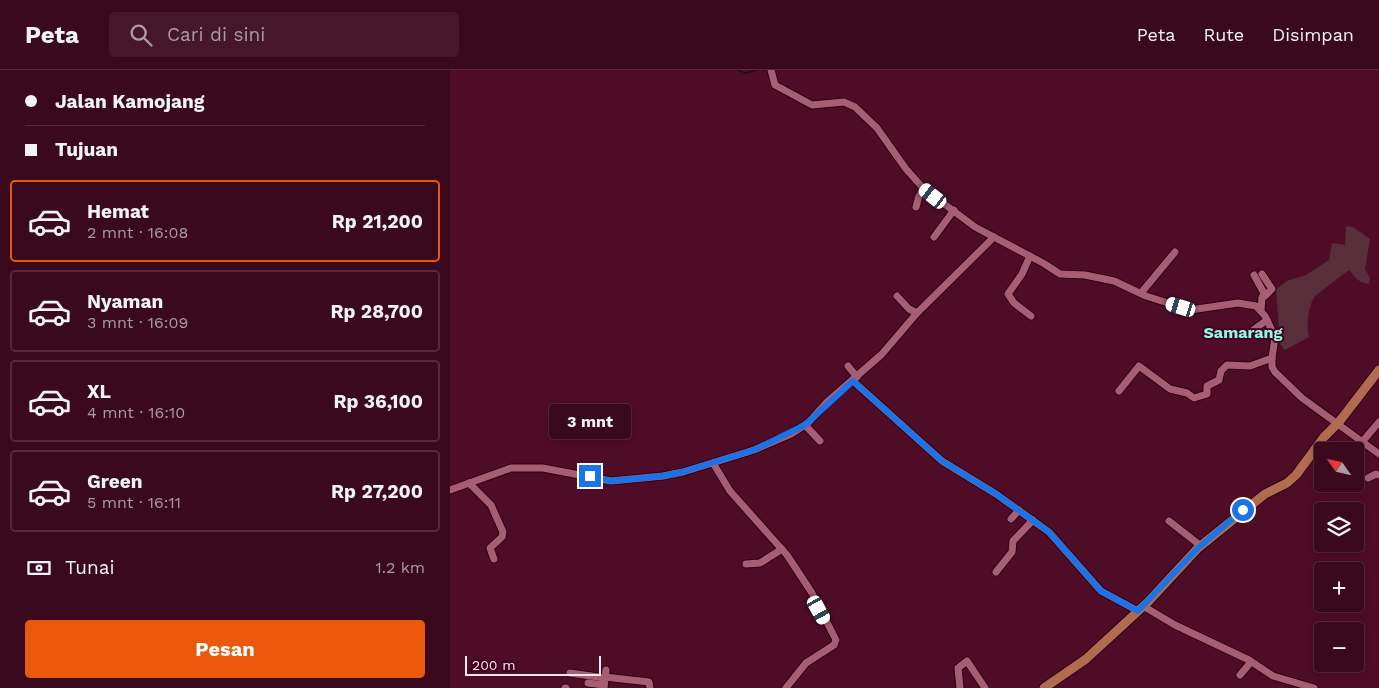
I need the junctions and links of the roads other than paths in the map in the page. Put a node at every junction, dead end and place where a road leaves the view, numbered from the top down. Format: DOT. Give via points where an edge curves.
graph roads {
  1 [pos="772,73"];
  2 [pos="925,190"];
  3 [pos="916,207"];
  4 [pos="954,210"];
  5 [pos="934,238"];
  6 [pos="994,238"];
  7 [pos="1175,252"];
  8 [pos="1030,256"];
  9 [pos="1258,275"];
  10 [pos="1140,293"];
  11 [pos="898,296"];
  12 [pos="1261,310"];
  13 [pos="917,313"];
  14 [pos="1031,316"];
  15 [pos="1267,320"];
  16 [pos="1249,333"];
  17 [pos="1272,358"];
  18 [pos="848,366"];
  19 [pos="1379,370"];
  20 [pos="855,379"];
  21 [pos="1119,391"];
  22 [pos="1379,422"];
  23 [pos="1337,424"];
  24 [pos="805,425"];
  25 [pos="820,441"];
  26 [pos="1362,442"];
  27 [pos="1364,443"];
  28 [pos="1379,454"];
  29 [pos="714,463"];
  30 [pos="1379,475"];
  31 [pos="1368,478"];
  32 [pos="469,482"];
  33 [pos="450,490"];
  34 [pos="1019,510"];
  35 [pos="1012,519"];
  36 [pos="1033,520"];
  37 [pos="1170,521"];
  38 [pos="1201,546"];
  39 [pos="782,549"];
  40 [pos="494,559"];
  41 [pos="746,564"];
  42 [pos="996,572"];
  43 [pos="1141,608"];
  44 [pos="1251,662"];
  45 [pos="570,673"];
  46 [pos="1240,675"];
  47 [pos="605,680"];
  48 [pos="588,683"];
  49 [pos="650,688"];
  50 [pos="786,688"];
  51 [pos="960,688"];
  52 [pos="985,688"];
  53 [pos="1044,688"];
  54 [pos="1314,688"];
  1 -- 2 [label="street" via="775,86 806,103 844,102 858,109 877,128"];
  2 -- 3 [label="street"];
  2 -- 4 [label="street"];
  4 -- 5 [label="street"];
  4 -- 6 [label="street"];
  6 -- 8 [label="street"];
  6 -- 13 [label="street"];
  7 -- 10 [label="street"];
  8 -- 10 [label="street" via="1061,275 1107,279"];
  8 -- 14 [label="street" via="1008,294"];
  9 -- 12 [label="street" via="1265,296 1262,297"];
  10 -- 12 [label="street" via="1190,310 1238,303"];
  11 -- 13 [label="street"];
  12 -- 15 [label="street"];
  13 -- 20 [label="street" via="882,354"];
  15 -- 16 [label="street"];
  15 -- 17 [label="street" via="1275,338"];
  17 -- 21 [label="street" via="1250,366 1227,365 1219,380 1207,385 1208,394 1194,398 1170,389 1139,366"];
  17 -- 23 [label="street" via="1272,367 1278,375"];
  18 -- 20 [label="street"];
  19 -- 23 [label="main road"];
  20 -- 24 [label="street"];
  20 -- 34 [label="street" via="942,461"];
  22 -- 26 [label="street"];
  23 -- 26 [label="street"];
  23 -- 38 [label="main road" via="1296,475 1265,494"];
  24 -- 25 [label="street"];
  24 -- 29 [label="street" via="754,450"];
  27 -- 28 [label="street"];
  29 -- 32 [label="street" via="682,472 623,481 543,468 511,468"];
  29 -- 39 [label="street" via="730,491"];
  30 -- 31 [label="street"];
  32 -- 33 [label="street"];
  32 -- 40 [label="street" via="491,505 502,532 501,538 490,548"];
  34 -- 35 [label="street"];
  34 -- 36 [label="street"];
  36 -- 42 [label="street" via="1013,541 1012,552"];
  36 -- 43 [label="street" via="1066,549 1098,588"];
  37 -- 38 [label="street"];
  38 -- 43 [label="main road"];
  39 -- 41 [label="street" via="760,563"];
  39 -- 50 [label="street" via="812,593 836,641 806,663"];
  43 -- 44 [label="street"];
  43 -- 53 [label="main road" via="1086,659"];
  44 -- 46 [label="street"];
  44 -- 54 [label="street" via="1274,676"];
  45 -- 47 [label="street"];
  47 -- 48 [label="street"];
  47 -- 49 [label="street" via="649,682"];
  51 -- 52 [label="street" via="958,668 967,661"];
}
